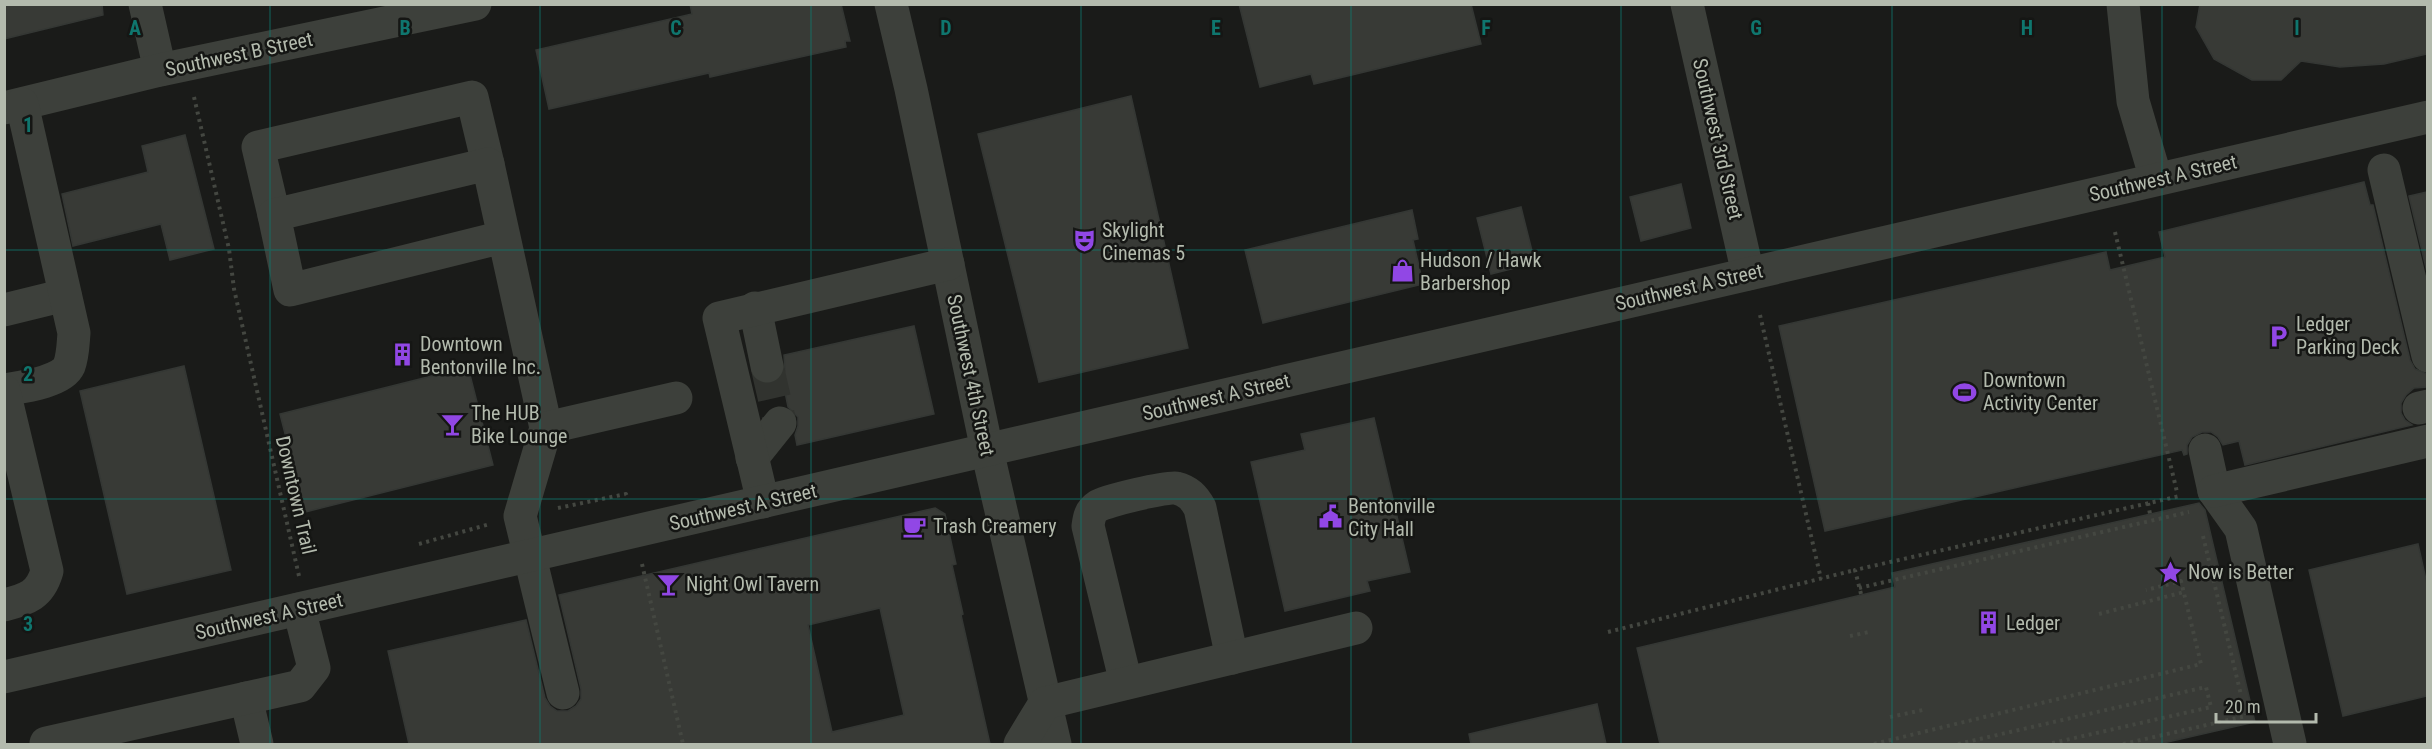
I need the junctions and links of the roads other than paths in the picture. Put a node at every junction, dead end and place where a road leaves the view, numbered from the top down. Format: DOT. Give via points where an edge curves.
graph roads {
  1 [pos="145,4"];
  2 [pos="475,4"];
  3 [pos="891,4"];
  4 [pos="1688,4"];
  5 [pos="2123,4"];
  6 [pos="160,70"];
  7 [pos="13,106"];
  8 [pos="2427,117"];
  9 [pos="488,164"];
  10 [pos="2384,170"];
  11 [pos="2156,179"];
  12 [pos="274,215"];
  13 [pos="503,237"];
  14 [pos="948,264"];
  15 [pos="1748,274"];
  16 [pos="65,295"];
  17 [pos="755,308"];
  18 [pos="4,310"];
  19 [pos="2427,356"];
  20 [pos="768,366"];
  21 [pos="4,391"];
  22 [pos="676,398"];
  23 [pos="780,423"];
  24 [pos="546,428"];
  25 [pos="2427,441"];
  26 [pos="987,450"];
  27 [pos="2205,450"];
  28 [pos="752,458"];
  29 [pos="2202,501"];
  30 [pos="763,502"];
  31 [pos="530,556"];
  32 [pos="4,605"];
  33 [pos="299,609"];
  34 [pos="1356,628"];
  35 [pos="1232,658"];
  36 [pos="4,677"];
  37 [pos="1126,683"];
  38 [pos="563,693"];
  39 [pos="246,698"];
  40 [pos="1045,703"];
  41 [pos="46,743"];
  42 [pos="257,744"];
  43 [pos="1020,744"];
  44 [pos="1055,744"];
  45 [pos="2290,744"];
  1 -- 6 [label="street"];
  2 -- 6 [label="street, Southwest B Street"];
  3 -- 14 [label="street, Southwest 4th Street"];
  4 -- 15 [label="street, Southwest 3rd Street"];
  5 -- 11 [label="street" via="2133,101"];
  6 -- 7 [label="street, Southwest B Street"];
  7 -- 16 [label="street"];
  8 -- 11 [label="street, Southwest A Street"];
  9 -- 12 [label="street"];
  9 -- 12 [label="street" via="472,96 258,147"];
  9 -- 13 [label="street"];
  10 -- 19 [label="street"];
  11 -- 15 [label="street, Southwest A Street"];
  12 -- 13 [label="street" via="290,290"];
  13 -- 24 [label="street"];
  14 -- 17 [label="street"];
  14 -- 26 [label="street, Southwest 4th Street"];
  15 -- 26 [label="street, Southwest A Street"];
  16 -- 18 [label="street"];
  16 -- 21 [label="street" via="74,333 68,368 60,376"];
  17 -- 20 [label="street"];
  17 -- 28 [label="street" via="719,318"];
  21 -- 32 [label="street" via="47,571 42,586 29,597"];
  22 -- 24 [label="street"];
  23 -- 28 [label="street"];
  24 -- 31 [label="street" via="520,516"];
  25 -- 29 [label="street"];
  26 -- 30 [label="street, Southwest A Street"];
  26 -- 40 [label="street, Southwest 4th Street"];
  27 -- 29 [label="street"];
  28 -- 30 [label="street"];
  29 -- 45 [label="street" via="2241,529"];
  30 -- 31 [label="street, Southwest A Street"];
  31 -- 33 [label="street, Southwest A Street"];
  31 -- 38 [label="street"];
  33 -- 36 [label="street, Southwest A Street"];
  33 -- 39 [label="street" via="314,668 300,686"];
  34 -- 35 [label="street"];
  35 -- 37 [label="street"];
  35 -- 37 [label="street" via="1200,508 1193,496 1173,487 1109,501 1089,515 1088,526"];
  37 -- 40 [label="street"];
  39 -- 41 [label="street"];
  39 -- 42 [label="street"];
  40 -- 43 [label="street"];
  40 -- 44 [label="street, Southwest 4th Street"];
}
